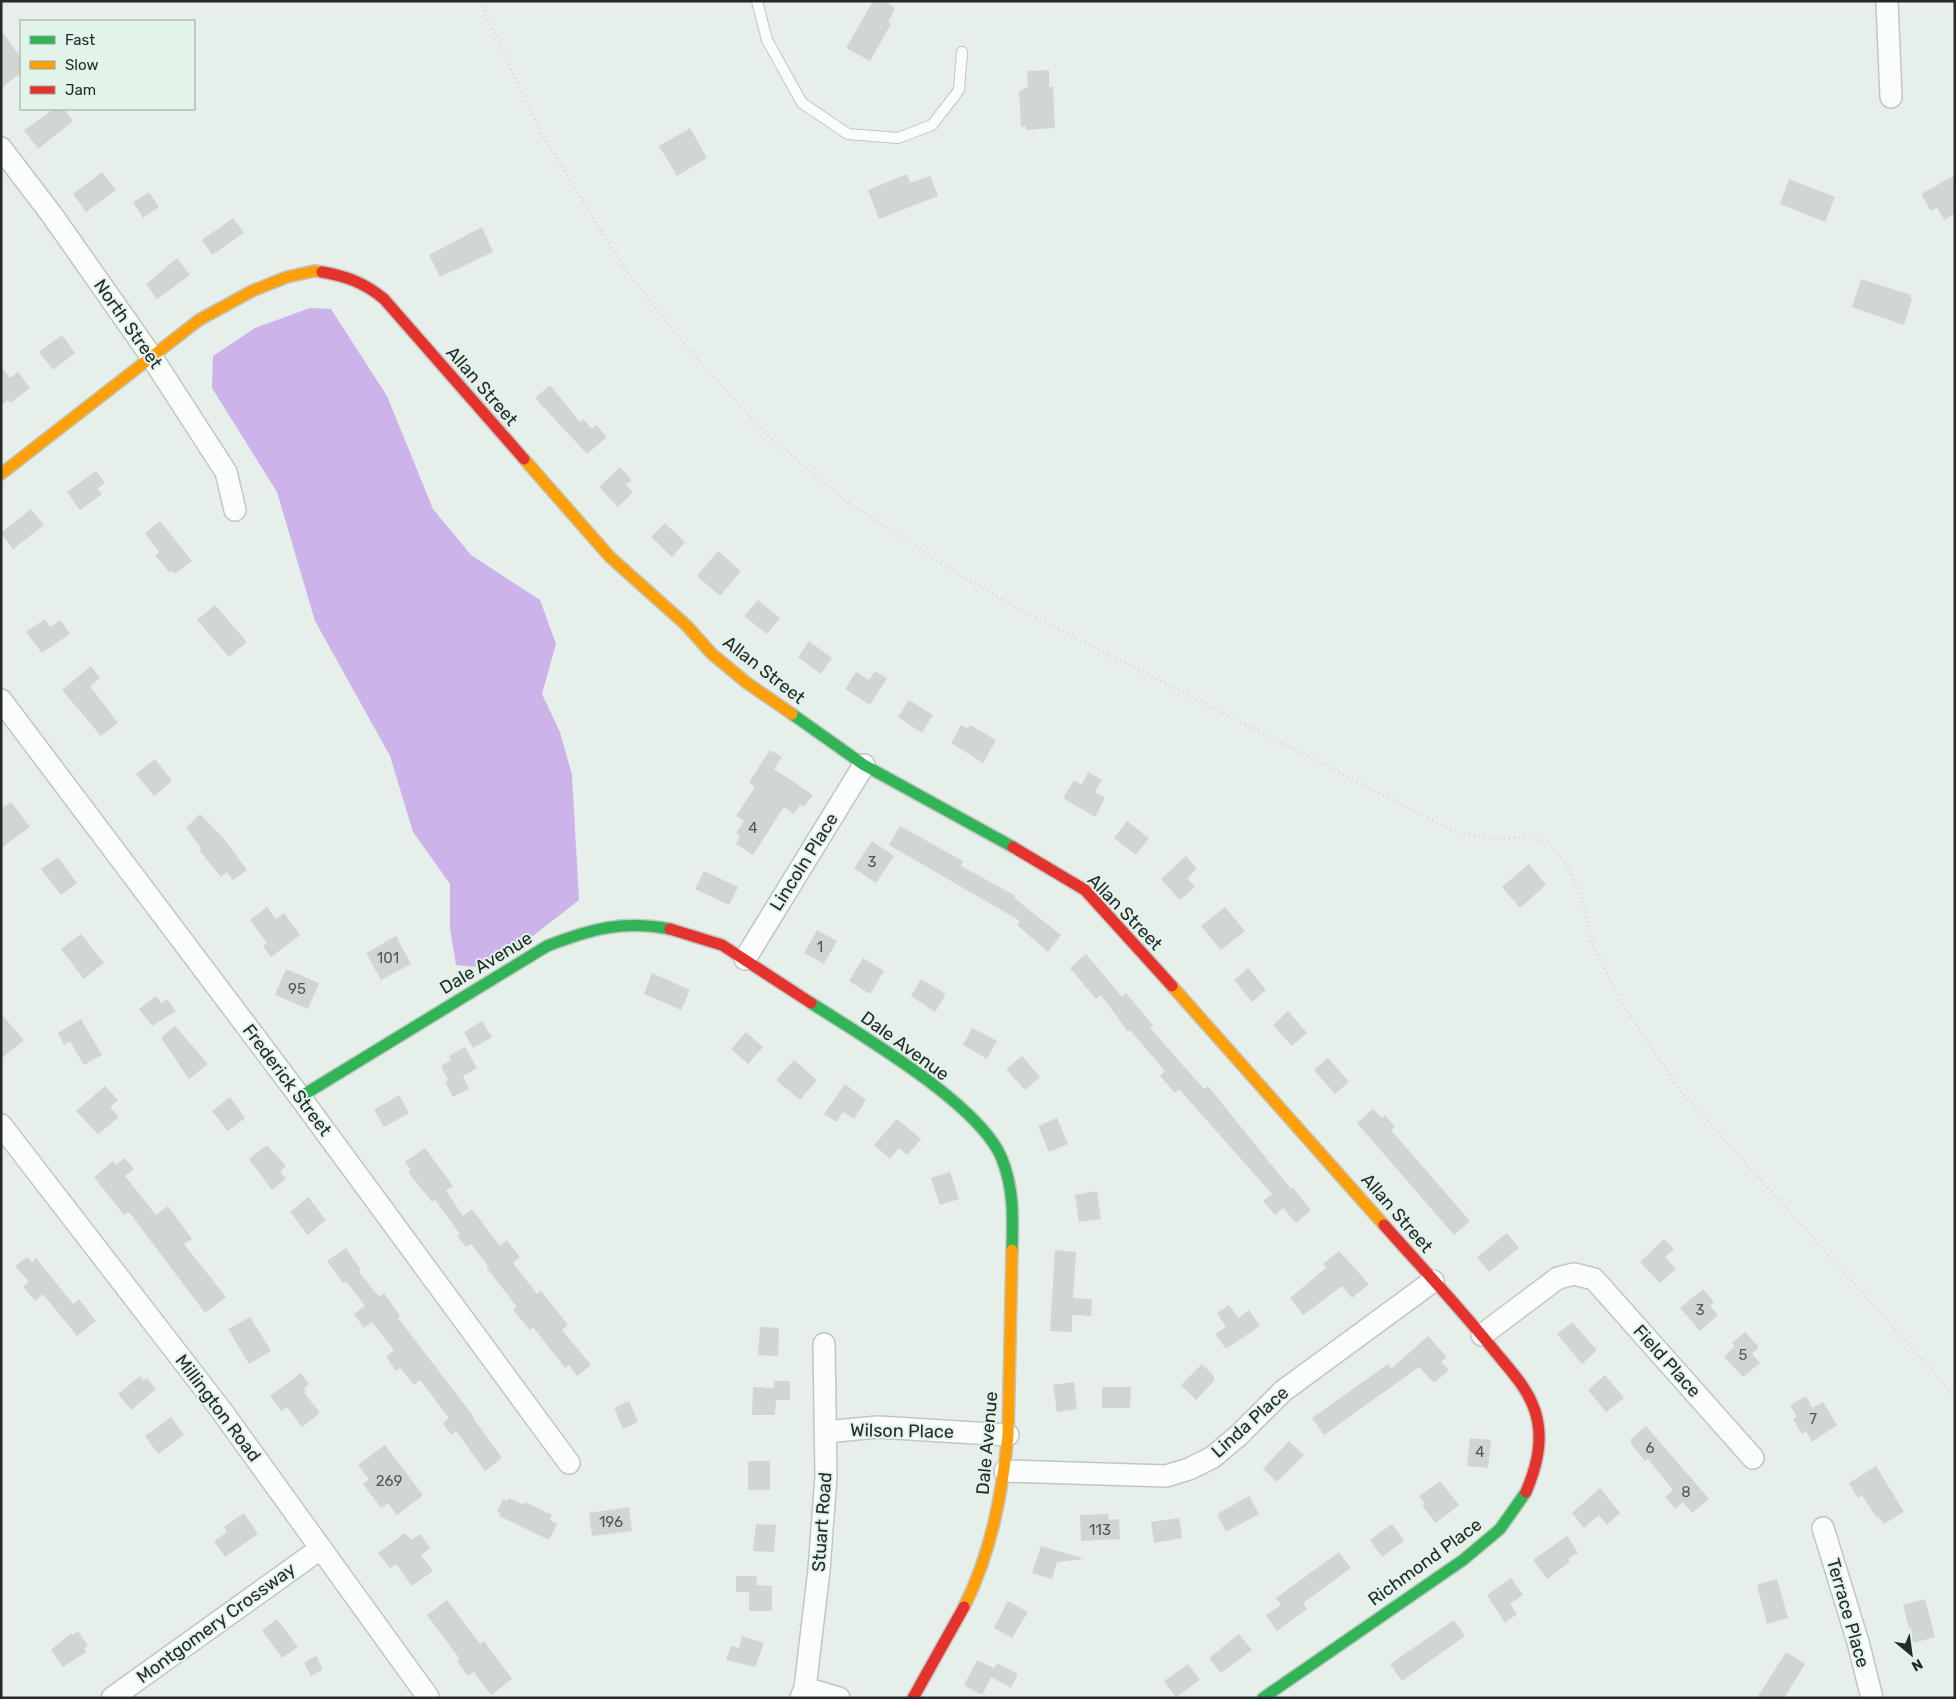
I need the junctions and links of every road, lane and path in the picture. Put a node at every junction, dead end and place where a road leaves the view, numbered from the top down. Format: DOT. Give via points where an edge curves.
graph roads {
  1 [pos="478,1"];
  2 [pos="757,1"];
  3 [pos="1887,1"];
  4 [pos="962,52"];
  5 [pos="1891,97"];
  6 [pos="1,148"];
  7 [pos="151,356"];
  8 [pos="1,474"];
  9 [pos="235,510"];
  10 [pos="1,700"];
  11 [pos="864,765"];
  12 [pos="745,959"];
  13 [pos="300,1097"];
  14 [pos="1,1125"];
  15 [pos="1433,1280"];
  16 [pos="1482,1336"];
  17 [pos="824,1344"];
  18 [pos="1955,1396"];
  19 [pos="825,1432"];
  20 [pos="1008,1435"];
  21 [pos="1753,1458"];
  22 [pos="569,1463"];
  23 [pos="1005,1471"];
  24 [pos="1823,1528"];
  25 [pos="320,1549"];
  26 [pos="803,1693"];
  27 [pos="428,1697"];
  28 [pos="112,1698"];
  29 [pos="839,1698"];
  30 [pos="912,1698"];
  31 [pos="1263,1698"];
  32 [pos="1872,1698"];
  1 -- 18 [label="path" via="541,133 624,268 691,352 764,432 845,500 961,576 1028,613 1446,827 1497,839 1529,836 1550,844 1566,864 1580,892 1593,945 1624,1007 1680,1090"];
  2 -- 4 [label="lane" via="767,40 802,103 848,134 898,138 932,125 958,90"];
  3 -- 5 [label="street"];
  6 -- 7 [label="street, North Street"];
  7 -- 8 [label="street, Allan Street"];
  7 -- 9 [label="street, North Street" via="226,472"];
  7 -- 11 [label="street, Allan Street" via="199,320 252,291 287,277 314,271 342,275 368,286 384,299 610,557 747,684"];
  10 -- 13 [label="street, Frederick Street"];
  11 -- 12 [label="street, Lincoln Place"];
  11 -- 15 [label="street, Allan Street" via="1048,866 1085,890"];
  12 -- 13 [label="street, Dale Avenue" via="692,934 654,927 618,924 587,931 547,946"];
  12 -- 20 [label="street, Dale Avenue" via="913,1069 989,1137 1002,1158 1013,1205"];
  13 -- 22 [label="street, Frederick Street"];
  14 -- 25 [label="street, Millington Road" via="221,1410"];
  15 -- 16 [label="street, Allan Street"];
  15 -- 23 [label="street, Linda Place" via="1282,1391 1213,1457 1189,1469 1166,1476"];
  16 -- 21 [label="street, Field Place" via="1558,1278 1574,1274 1594,1279"];
  16 -- 31 [label="street, Richmond Place" via="1529,1394 1536,1413 1540,1443 1536,1468 1526,1493 1500,1528 1463,1560"];
  17 -- 19 [label="street, Stuart Road"];
  19 -- 20 [label="street, Wilson Place" via="878,1427"];
  19 -- 26 [label="street, Stuart Road" via="826,1476 819,1570"];
  20 -- 23 [label="street, Dale Avenue"];
  23 -- 30 [label="street, Dale Avenue" via="993,1534 975,1585"];
  24 -- 32 [label="street, Terrace Place"];
  25 -- 27 [label="street, Millington Road"];
  25 -- 28 [label="street, Montgomery Crossway"];
  26 -- 29 [label="street"];
}
